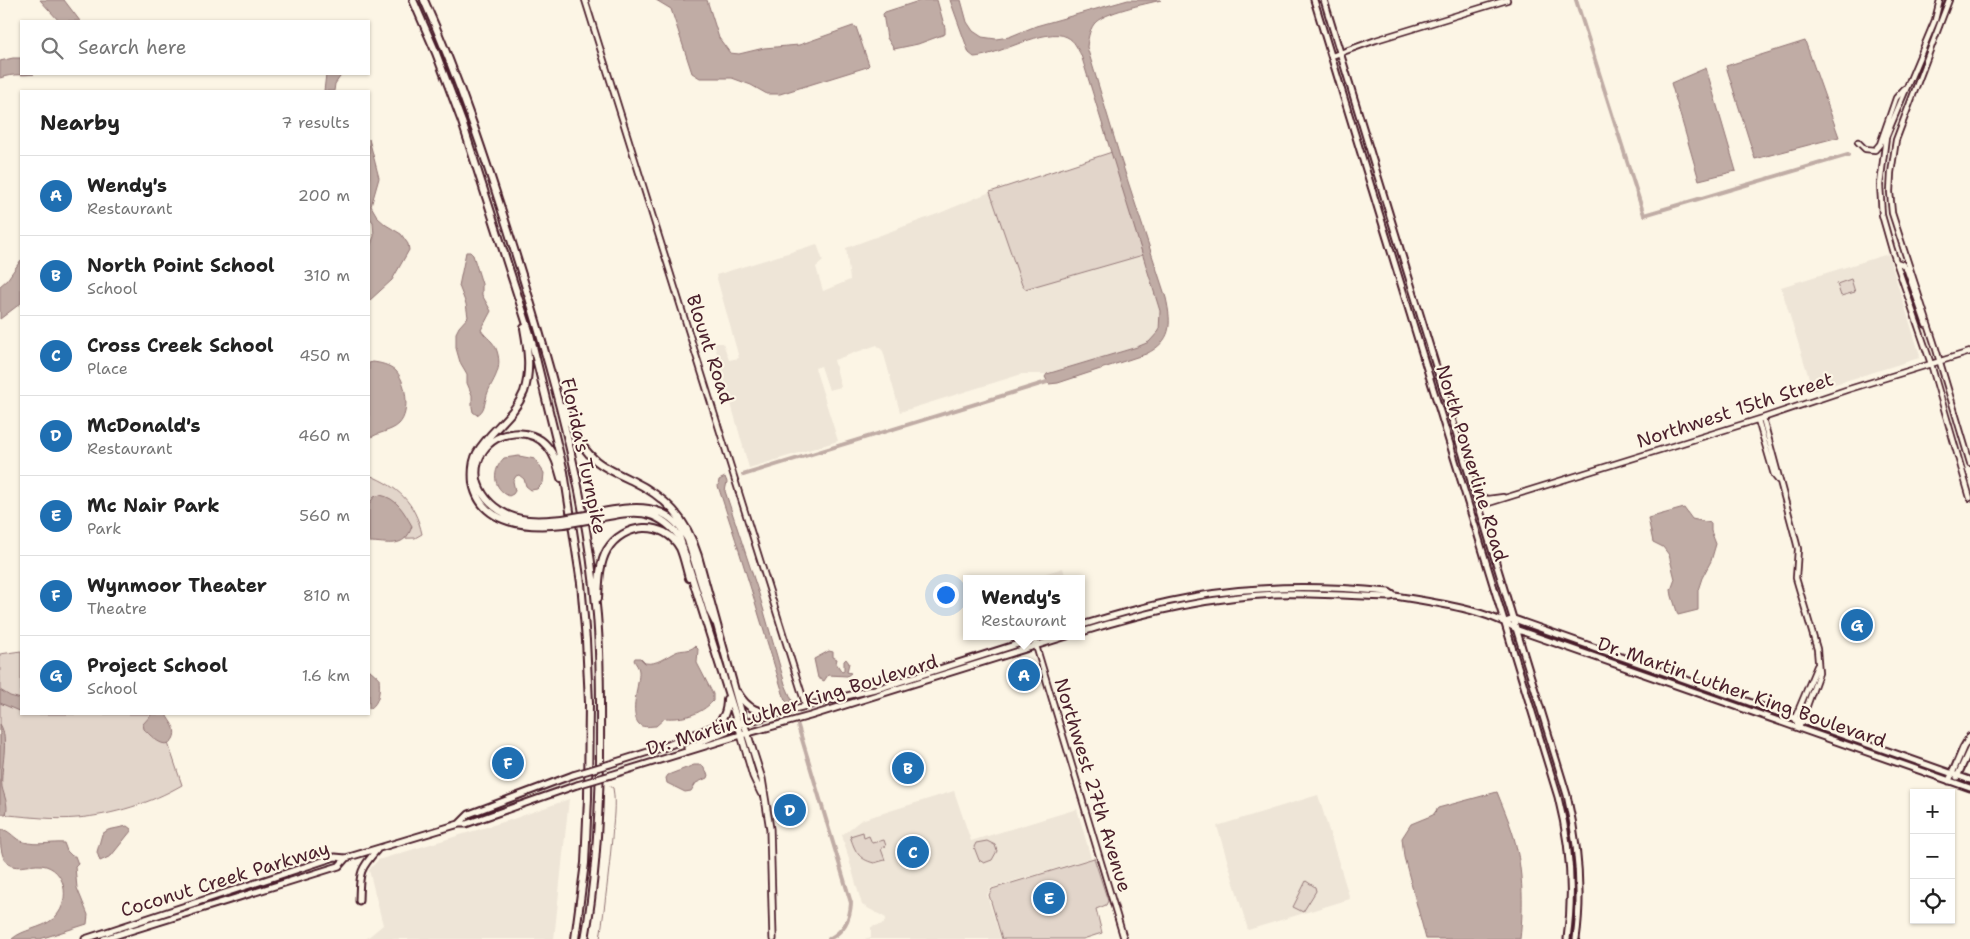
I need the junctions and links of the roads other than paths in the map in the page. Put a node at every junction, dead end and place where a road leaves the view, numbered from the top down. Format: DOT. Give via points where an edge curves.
graph roads {
  1 [pos="413,0"];
  2 [pos="424,0"];
  3 [pos="585,0"];
  4 [pos="1314,0"];
  5 [pos="1324,0"];
  6 [pos="1507,0"];
  7 [pos="1940,0"];
  8 [pos="1949,0"];
  9 [pos="1340,54"];
  10 [pos="1332,56"];
  11 [pos="1906,86"];
  12 [pos="1858,142"];
  13 [pos="1363,156"];
  14 [pos="1374,166"];
  15 [pos="1366,167"];
  16 [pos="1378,177"];
  17 [pos="1896,262"];
  18 [pos="522,312"];
  19 [pos="1930,332"];
  20 [pos="1970,352"];
  21 [pos="1940,362"];
  22 [pos="1931,364"];
  23 [pos="554,384"];
  24 [pos="1761,419"];
  25 [pos="1970,463"];
  26 [pos="1464,488"];
  27 [pos="568,496"];
  28 [pos="1476,496"];
  29 [pos="1509,497"];
  30 [pos="1970,498"];
  31 [pos="1479,506"];
  32 [pos="1471,511"];
  33 [pos="593,517"];
  34 [pos="564,521"];
  35 [pos="1484,521"];
  36 [pos="1259,589"];
  37 [pos="1395,596"];
  38 [pos="1225,599"];
  39 [pos="597,614"];
  40 [pos="1514,619"];
  41 [pos="1506,622"];
  42 [pos="1085,624"];
  43 [pos="707,625"];
  44 [pos="718,630"];
  45 [pos="1518,630"];
  46 [pos="1085,631"];
  47 [pos="1031,640"];
  48 [pos="1034,640"];
  49 [pos="1055,640"];
  50 [pos="1036,646"];
  51 [pos="941,669"];
  52 [pos="920,676"];
  53 [pos="920,682"];
  54 [pos="733,687"];
  55 [pos="896,690"];
  56 [pos="727,692"];
  57 [pos="806,707"];
  58 [pos="778,713"];
  59 [pos="1798,718"];
  60 [pos="741,724"];
  61 [pos="1799,728"];
  62 [pos="748,733"];
  63 [pos="740,734"];
  64 [pos="1970,736"];
  65 [pos="1542,745"];
  66 [pos="662,748"];
  67 [pos="1970,749"];
  68 [pos="676,754"];
  69 [pos="1557,762"];
  70 [pos="610,764"];
  71 [pos="1952,773"];
  72 [pos="611,775"];
  73 [pos="1958,775"];
  74 [pos="1952,782"];
  75 [pos="1969,784"];
  76 [pos="763,797"];
  77 [pos="459,824"];
  78 [pos="378,849"];
  79 [pos="346,858"];
  80 [pos="1570,872"];
  81 [pos="263,882"];
  82 [pos="1571,884"];
  83 [pos="1580,885"];
  84 [pos="1580,895"];
  85 [pos="359,901"];
  86 [pos="215,904"];
  87 [pos="84,939"];
  88 [pos="104,939"];
  89 [pos="575,939"];
  90 [pos="586,939"];
  91 [pos="773,939"];
  92 [pos="1124,939"];
  93 [pos="1567,939"];
  94 [pos="1576,939"];
  1 -- 18 [label="highway, Florida's Turnpike" via="462,122"];
  2 -- 23 [label="highway, Florida's Turnpike" via="472,116"];
  3 -- 57 [label="street, Blount Road"];
  4 -- 10 [label="main road, North Powerline Road"];
  5 -- 9 [label="main road, North Powerline Road"];
  6 -- 9 [label="street"];
  7 -- 11 [label="street"];
  8 -- 19 [label="street" via="1896,140 1891,173 1892,213"];
  9 -- 10 [label="street"];
  9 -- 14 [label="main road, North Powerline Road"];
  10 -- 13 [label="main road, North Powerline Road"];
  11 -- 12 [label="street" via="1896,98 1875,150 1865,149"];
  11 -- 17 [label="street" via="1886,137 1880,183 1882,215"];
  13 -- 14 [label="main road"];
  13 -- 15 [label="main road, North Powerline Road"];
  14 -- 16 [label="main road, North Powerline Road"];
  15 -- 16 [label="main road"];
  15 -- 26 [label="main road, North Powerline Road"];
  16 -- 28 [label="main road, North Powerline Road"];
  17 -- 19 [label="street" via="1907,270 1922,319"];
  17 -- 22 [label="street"];
  18 -- 27 [label="highway, Florida's Turnpike" via="548,402"];
  18 -- 34 [label="highway" via="529,362 528,379 516,408 476,454 472,470 474,487 482,504 510,522 536,526"];
  19 -- 21 [label="street"];
  20 -- 21 [label="street, Northwest 15th Street"];
  21 -- 22 [label="street, Northwest 15th Street"];
  21 -- 25 [label="street"];
  22 -- 24 [label="street, Northwest 15th Street"];
  22 -- 30 [label="street"];
  23 -- 39 [label="highway, Florida's Turnpike" via="578,485"];
  23 -- 44 [label="highway" via="573,431 587,452 606,467 658,496 685,525 693,539"];
  24 -- 29 [label="street, Northwest 15th Street"];
  24 -- 59 [label="street" via="1774,475 1779,481 1798,549 1796,578 1817,649 1817,664"];
  26 -- 31 [label="main road"];
  26 -- 32 [label="main road, North Powerline Road"];
  27 -- 34 [label="highway" via="553,455 540,439 529,435 505,435 482,452 476,477 482,494 494,507 521,519"];
  27 -- 89 [label="highway, Florida's Turnpike" via="581,583 589,703 585,863"];
  28 -- 29 [label="street, Northwest 15th Street" via="1488,499"];
  28 -- 31 [label="main road, North Powerline Road"];
  29 -- 31 [label="street, Northwest 15th Street"];
  31 -- 35 [label="main road, North Powerline Road"];
  32 -- 35 [label="main road"];
  32 -- 41 [label="main road, North Powerline Road"];
  33 -- 34 [label="highway, bridge"];
  33 -- 43 [label="highway" via="641,512 653,515 672,528 683,544"];
  33 -- 44 [label="highway" via="628,508 649,508 660,511 677,525 688,540"];
  35 -- 40 [label="main road, North Powerline Road"];
  36 -- 37 [label="main road, Dr. Martin Luther King Boulevard" via="1340,588 1389,592"];
  36 -- 38 [label="main road"];
  36 -- 42 [label="main road, Dr. Martin Luther King Boulevard" via="1178,599"];
  37 -- 38 [label="main road, Dr. Martin Luther King Boulevard" via="1292,594"];
  37 -- 41 [label="main road, Dr. Martin Luther King Boulevard" via="1434,602"];
  38 -- 46 [label="main road, Dr. Martin Luther King Boulevard" via="1146,613"];
  39 -- 43 [label="highway" via="600,568 606,552 622,533 649,527 661,531 680,548"];
  39 -- 90 [label="highway, Florida's Turnpike" via="601,684 599,797"];
  40 -- 41 [label="main road"];
  40 -- 45 [label="main road, North Powerline Road"];
  40 -- 59 [label="main road, Dr. Martin Luther King Boulevard"];
  41 -- 45 [label="main road, Dr. Martin Luther King Boulevard"];
  41 -- 65 [label="main road, North Powerline Road"];
  43 -- 56 [label="highway"];
  44 -- 54 [label="highway"];
  45 -- 61 [label="main road, Dr. Martin Luther King Boulevard"];
  45 -- 69 [label="main road, North Powerline Road"];
  47 -- 51 [label="main road, Dr. Martin Luther King Boulevard"];
  48 -- 50 [label="street, Northwest 27th Avenue"];
  49 -- 50 [label="main road, Dr. Martin Luther King Boulevard"];
  50 -- 53 [label="main road, Dr. Martin Luther King Boulevard"];
  50 -- 92 [label="street, Northwest 27th Avenue"];
  51 -- 52 [label="main road, Dr. Martin Luther King Boulevard"];
  51 -- 53 [label="main road"];
  52 -- 55 [label="main road"];
  52 -- 57 [label="main road, Dr. Martin Luther King Boulevard"];
  53 -- 55 [label="main road, Dr. Martin Luther King Boulevard"];
  54 -- 58 [label="highway" via="749,708"];
  54 -- 60 [label="highway"];
  55 -- 62 [label="main road, Dr. Martin Luther King Boulevard"];
  56 -- 60 [label="highway"];
  56 -- 66 [label="highway" via="727,707 720,722"];
  57 -- 58 [label="main road, Dr. Martin Luther King Boulevard"];
  58 -- 60 [label="main road, Dr. Martin Luther King Boulevard"];
  59 -- 61 [label="street"];
  59 -- 71 [label="main road, Dr. Martin Luther King Boulevard"];
  60 -- 62 [label="main road"];
  60 -- 63 [label="main road"];
  60 -- 66 [label="main road, Dr. Martin Luther King Boulevard"];
  60 -- 68 [label="main road"];
  61 -- 74 [label="main road, Dr. Martin Luther King Boulevard"];
  62 -- 63 [label="main road, Dr. Martin Luther King Boulevard"];
  62 -- 76 [label="main road" via="762,779"];
  63 -- 68 [label="main road, Dr. Martin Luther King Boulevard"];
  63 -- 76 [label="main road"];
  64 -- 71 [label="main road"];
  65 -- 69 [label="main road"];
  65 -- 80 [label="main road, North Powerline Road" via="1566,829"];
  66 -- 70 [label="main road, Dr. Martin Luther King Boulevard"];
  67 -- 73 [label="main road"];
  68 -- 72 [label="main road, Dr. Martin Luther King Boulevard"];
  69 -- 83 [label="main road, North Powerline Road" via="1574,826"];
  70 -- 77 [label="main road, Coconut Creek Parkway, bridge" via="469,814"];
  71 -- 73 [label="main road, Dr. Martin Luther King Boulevard"];
  71 -- 74 [label="main road"];
  72 -- 77 [label="main road, Coconut Creek Parkway, bridge"];
  73 -- 74 [label="main road"];
  73 -- 75 [label="main road, Dr. Martin Luther King Boulevard"];
  74 -- 75 [label="main road, Dr. Martin Luther King Boulevard"];
  76 -- 91 [label="main road" via="770,829"];
  77 -- 78 [label="main road, Coconut Creek Parkway"];
  78 -- 79 [label="main road, Coconut Creek Parkway"];
  78 -- 85 [label="main road" via="363,866"];
  79 -- 81 [label="main road, Coconut Creek Parkway" via="335,857"];
  79 -- 86 [label="main road, Coconut Creek Parkway" via="339,866"];
  80 -- 82 [label="main road, North Powerline Road"];
  80 -- 83 [label="main road"];
  81 -- 86 [label="main road" via="257,887 221,898"];
  81 -- 87 [label="main road, Coconut Creek Parkway"];
  82 -- 84 [label="main road"];
  82 -- 93 [label="main road, North Powerline Road"];
  83 -- 84 [label="main road, North Powerline Road"];
  84 -- 94 [label="main road, North Powerline Road"];
  86 -- 88 [label="main road, Coconut Creek Parkway"];
}
